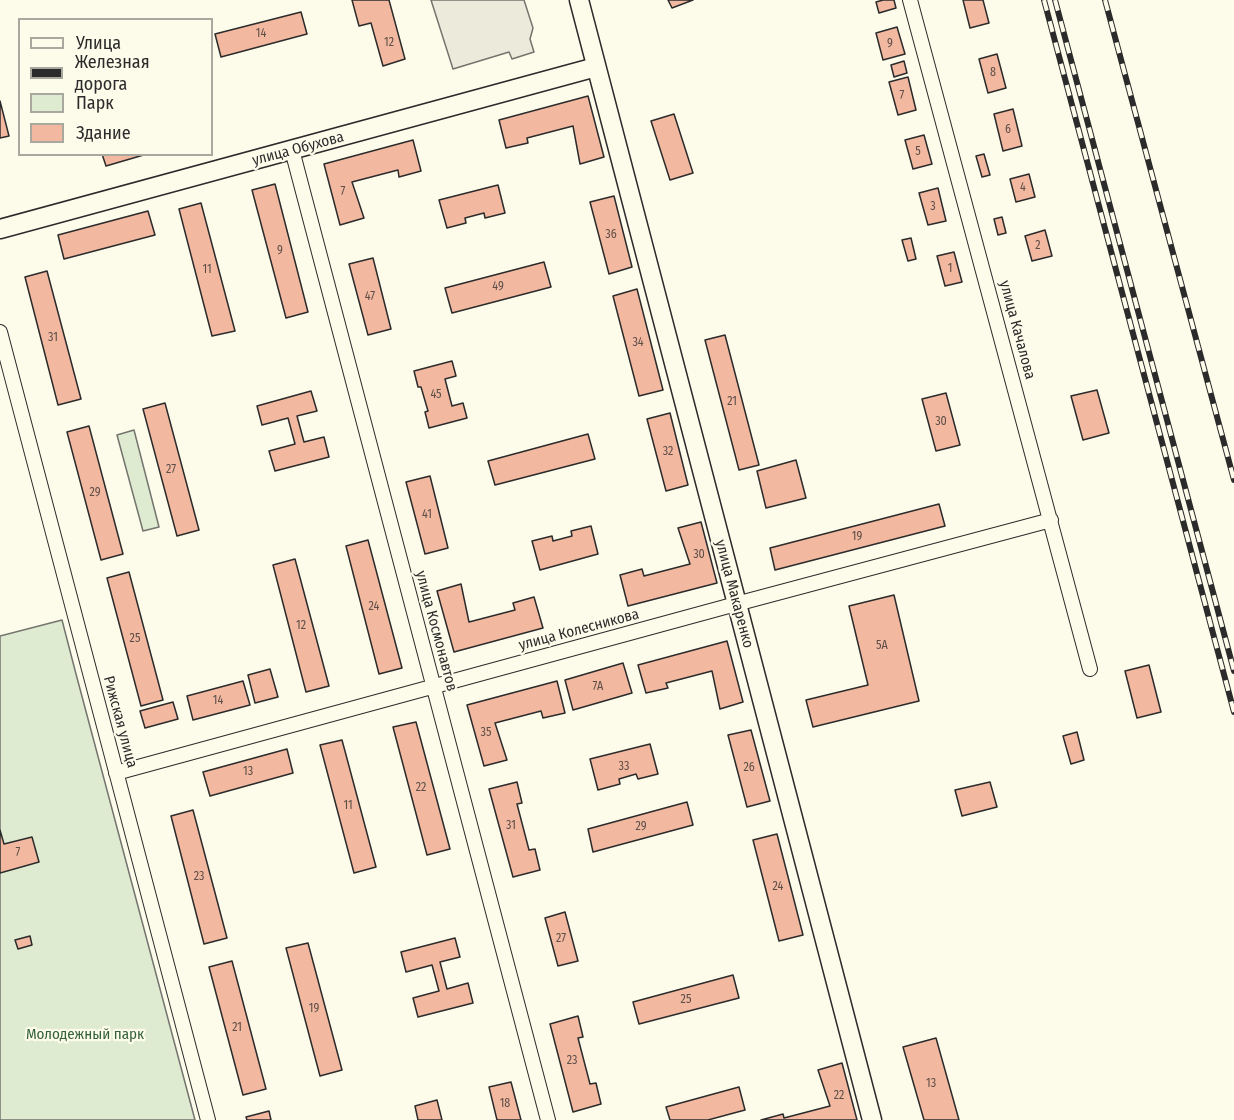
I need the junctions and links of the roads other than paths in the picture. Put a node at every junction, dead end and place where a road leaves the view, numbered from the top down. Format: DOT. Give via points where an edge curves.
graph roads {
  1 [pos="579,0"];
  2 [pos="910,0"];
  3 [pos="596,67"];
  4 [pos="292,150"];
  5 [pos="0,230"];
  6 [pos="0,332"];
  7 [pos="1051,520"];
  8 [pos="736,604"];
  9 [pos="1090,669"];
  10 [pos="434,687"];
  11 [pos="116,773"];
  12 [pos="208,1120"];
  13 [pos="548,1120"];
  14 [pos="872,1120"];
  1 -- 3 [label="main road, улица Макаренко"];
  2 -- 7 [label="street, улица Качалова"];
  3 -- 4 [label="main road, улица Обухова"];
  3 -- 8 [label="main road, улица Макаренко"];
  4 -- 5 [label="main road, улица Обухова"];
  4 -- 10 [label="street, улица Космонавтов"];
  6 -- 11 [label="street, Рижская улица"];
  7 -- 8 [label="street, улица Колесникова"];
  7 -- 9 [label="street, улица Качалова"];
  8 -- 10 [label="street, улица Колесникова"];
  8 -- 14 [label="main road, улица Макаренко"];
  10 -- 11 [label="street, улица Колесникова"];
  10 -- 13 [label="street, улица Космонавтов"];
  11 -- 12 [label="street, Рижская улица"];
}
